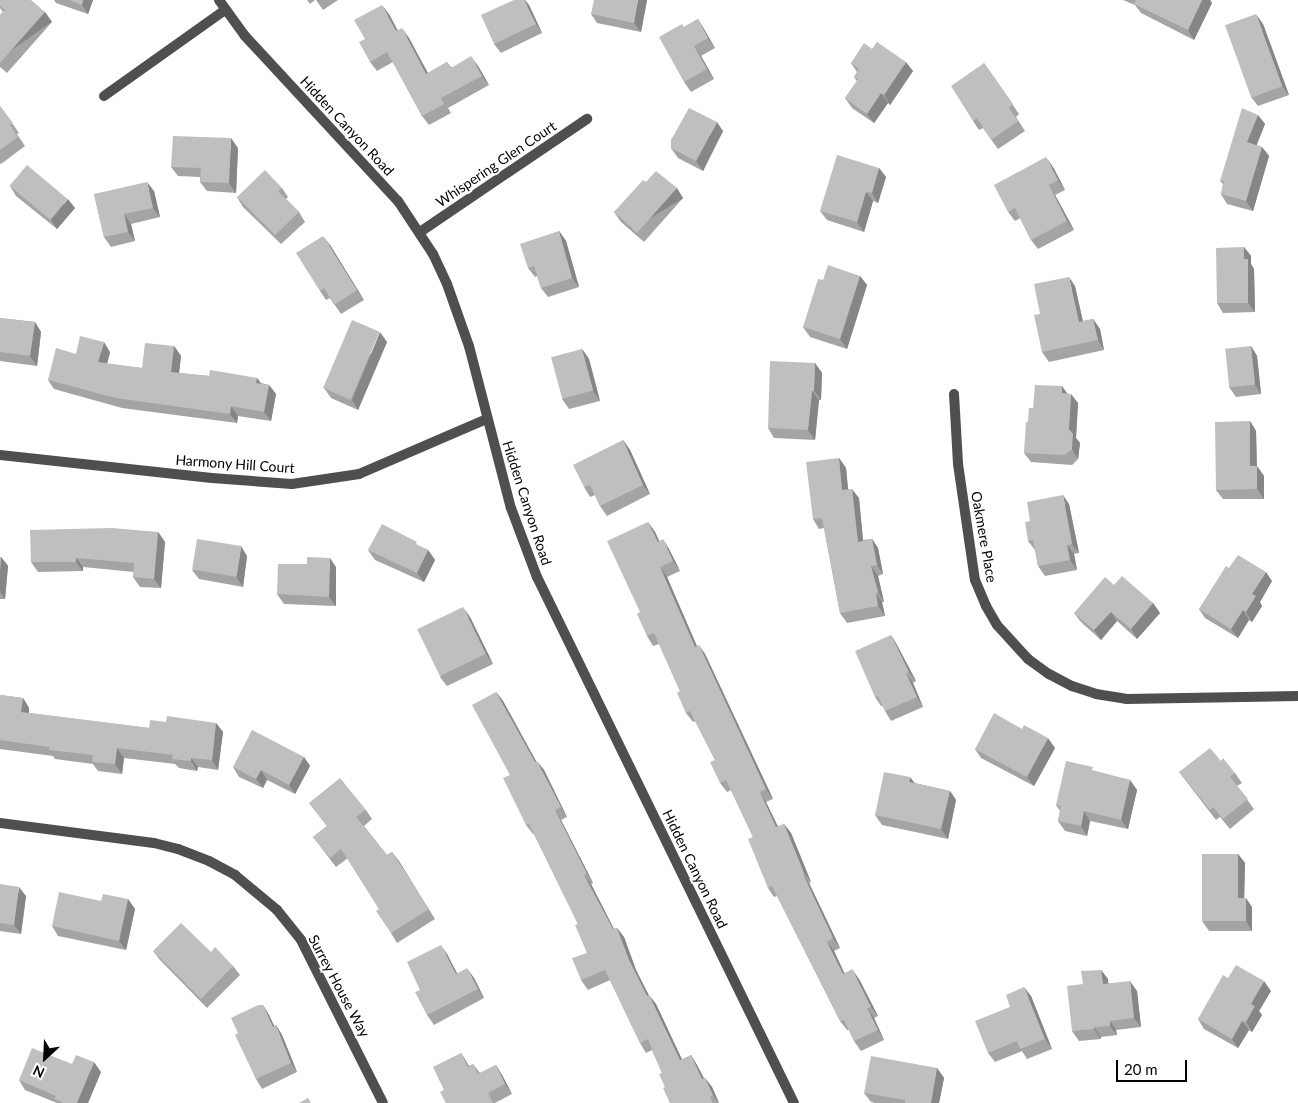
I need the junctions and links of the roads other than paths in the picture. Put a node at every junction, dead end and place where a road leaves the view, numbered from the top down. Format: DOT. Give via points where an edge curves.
graph roads {
  1 [pos="219,0"];
  2 [pos="225,10"];
  3 [pos="104,96"];
  4 [pos="587,119"];
  5 [pos="420,232"];
  6 [pos="954,394"];
  7 [pos="486,419"];
  8 [pos="0,455"];
  9 [pos="1298,696"];
  10 [pos="0,823"];
  11 [pos="383,1103"];
  12 [pos="794,1103"];
  1 -- 2 [label="street, Hidden Canyon Road"];
  2 -- 3 [label="street"];
  2 -- 5 [label="street, Hidden Canyon Road" via="245,36 398,201"];
  4 -- 5 [label="street, Whispering Glen Court"];
  5 -- 7 [label="street, Hidden Canyon Road" via="447,284 469,346"];
  6 -- 9 [label="street, Oakmere Place" via="958,464 975,580 997,625 1028,659 1072,686 1126,699"];
  7 -- 8 [label="street, Harmony Hill Court" via="359,474 292,484"];
  7 -- 12 [label="street, Hidden Canyon Road" via="511,508 537,577"];
  10 -- 11 [label="street, Surrey House Way" via="154,843 209,861 235,876 277,910 301,940"];
}
